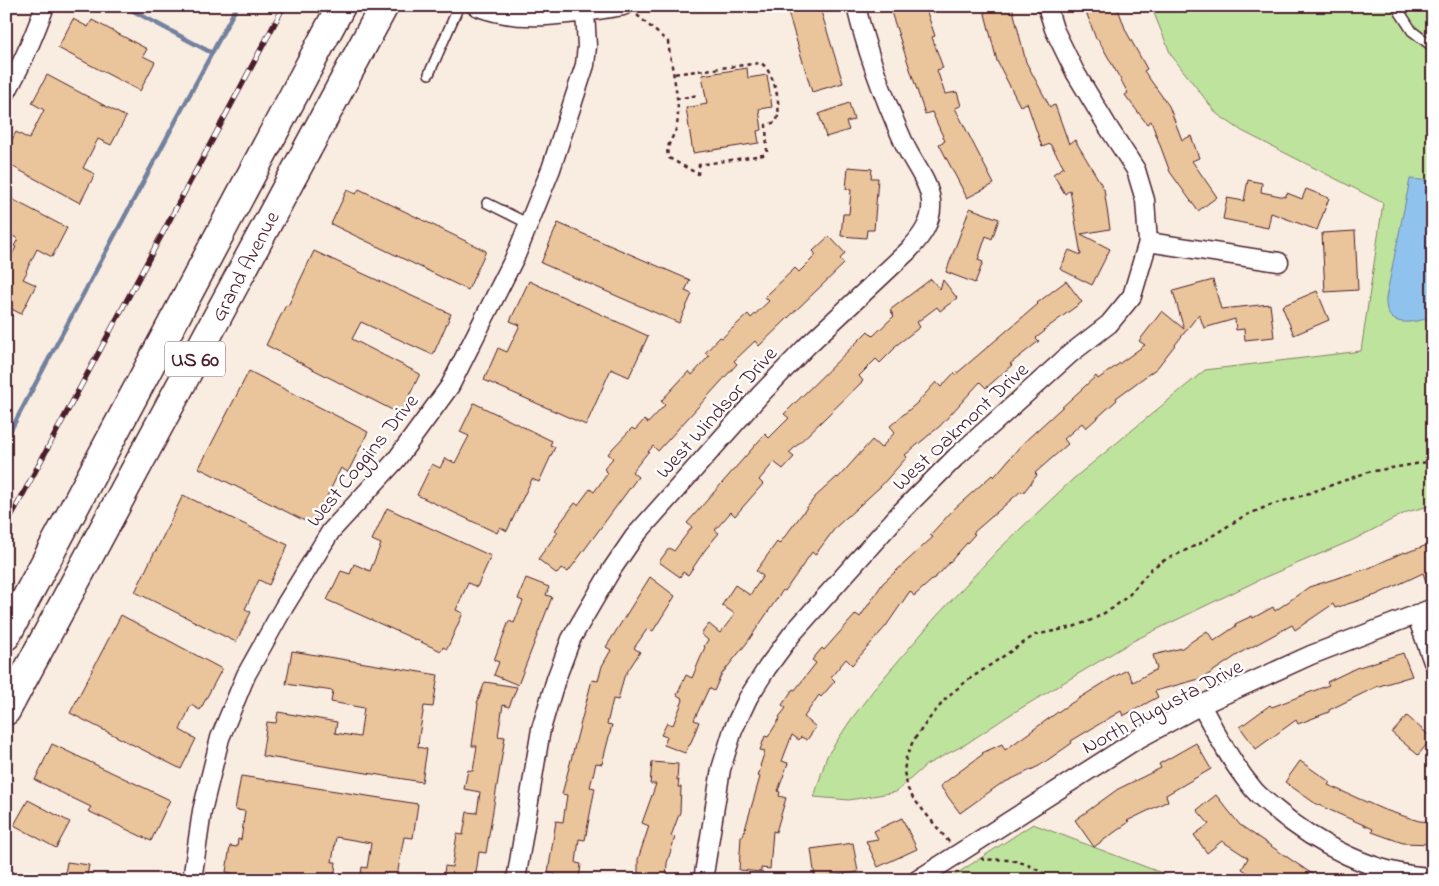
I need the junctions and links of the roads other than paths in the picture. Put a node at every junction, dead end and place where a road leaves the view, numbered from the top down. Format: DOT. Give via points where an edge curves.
graph roads {
  1 [pos="45,6"];
  2 [pos="341,6"];
  3 [pos="384,6"];
  4 [pos="459,6"];
  5 [pos="476,6"];
  6 [pos="856,6"];
  7 [pos="1047,6"];
  8 [pos="1396,6"];
  9 [pos="630,11"];
  10 [pos="585,12"];
  11 [pos="1433,47"];
  12 [pos="429,74"];
  13 [pos="6,92"];
  14 [pos="487,203"];
  15 [pos="529,224"];
  16 [pos="1148,242"];
  17 [pos="1279,262"];
  18 [pos="1433,608"];
  19 [pos="1416,614"];
  20 [pos="6,636"];
  21 [pos="1433,662"];
  22 [pos="1201,705"];
  23 [pos="6,711"];
  24 [pos="1433,877"];
  25 [pos="192,880"];
  26 [pos="516,880"];
  27 [pos="703,880"];
  28 [pos="917,880"];
  1 -- 13 [label="street" via="30,48"];
  2 -- 20 [label="highway, Grand Avenue / US 60"];
  3 -- 23 [label="highway, Grand Avenue / US 60"];
  4 -- 12 [label="lane"];
  5 -- 10 [label="street" via="504,15"];
  6 -- 26 [label="street, West Windsor Drive" via="873,69 925,183 931,201 930,219 922,236 908,251 761,394 634,537 612,568 571,639 556,679 542,729"];
  7 -- 16 [label="street, West Oakmont Drive" via="1075,72 1136,170 1146,200"];
  8 -- 11 [label="lane" via="1412,31"];
  9 -- 10 [label="street"];
  10 -- 15 [label="street, West Coggins Drive" via="585,64 551,169"];
  14 -- 15 [label="lane"];
  15 -- 25 [label="street, West Coggins Drive" via="450,386 396,460 331,531 246,675 220,738 202,812"];
  16 -- 17 [label="street"];
  16 -- 27 [label="street, West Oakmont Drive" via="1132,296 1109,324 1070,354 956,457 894,520 792,634 767,668 733,730 721,769"];
  18 -- 19 [label="street, North Augusta Drive"];
  19 -- 21 [label="street"];
  19 -- 22 [label="street, North Augusta Drive" via="1310,655"];
  22 -- 24 [label="street" via="1226,753 1255,791 1292,823 1336,850 1378,866 1414,876"];
  22 -- 28 [label="street, North Augusta Drive" via="1136,740"];
}
